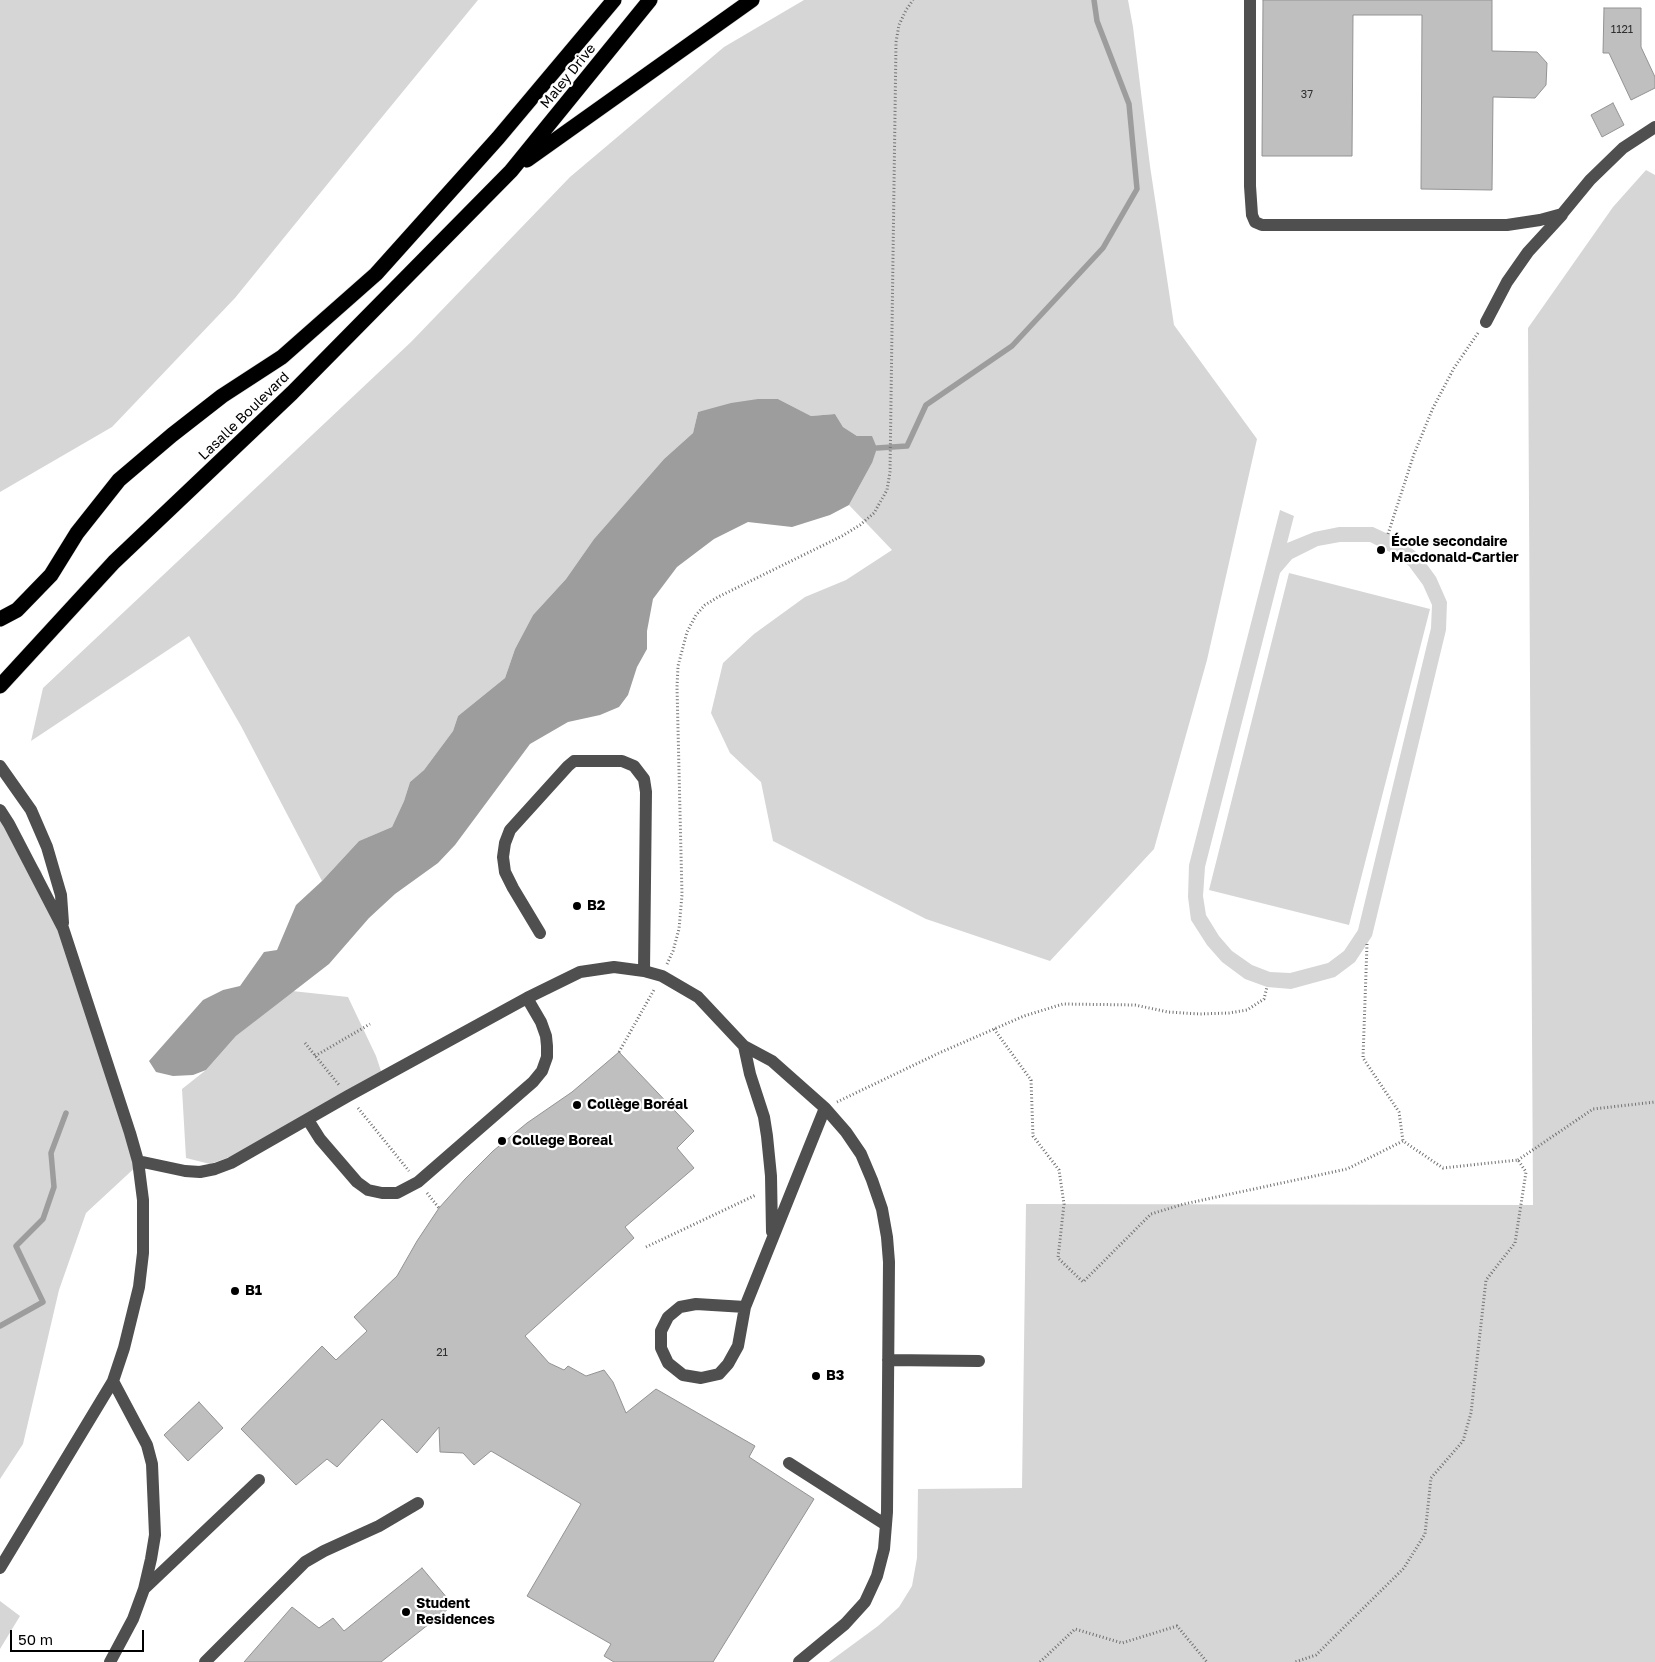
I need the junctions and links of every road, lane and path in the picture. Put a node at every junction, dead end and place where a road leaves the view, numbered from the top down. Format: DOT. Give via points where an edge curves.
graph roads {
  1 [pos="614,0"];
  2 [pos="650,0"];
  3 [pos="752,0"];
  4 [pos="912,0"];
  5 [pos="1250,0"];
  6 [pos="1655,127"];
  7 [pos="498,138"];
  8 [pos="511,171"];
  9 [pos="1562,214"];
  10 [pos="1486,322"];
  11 [pos="1388,534"];
  12 [pos="0,619"];
  13 [pos="0,686"];
  14 [pos="0,766"];
  15 [pos="0,810"];
  16 [pos="63,928"];
  17 [pos="540,933"];
  18 [pos="1367,944"];
  19 [pos="644,971"];
  20 [pos="662,976"];
  21 [pos="1267,987"];
  22 [pos="527,998"];
  23 [pos="370,1024"];
  24 [pos="994,1029"];
  25 [pos="305,1043"];
  26 [pos="744,1046"];
  27 [pos="619,1052"];
  28 [pos="315,1056"];
  29 [pos="348,1096"];
  30 [pos="1655,1102"];
  31 [pos="825,1108"];
  32 [pos="308,1120"];
  33 [pos="1403,1141"];
  34 [pos="1518,1160"];
  35 [pos="138,1161"];
  36 [pos="418,1182"];
  37 [pos="771,1188"];
  38 [pos="439,1208"];
  39 [pos="772,1239"];
  40 [pos="646,1248"];
  41 [pos="745,1307"];
  42 [pos="888,1360"];
  43 [pos="979,1361"];
  44 [pos="113,1381"];
  45 [pos="789,1463"];
  46 [pos="259,1480"];
  47 [pos="418,1503"];
  48 [pos="886,1525"];
  49 [pos="0,1568"];
  50 [pos="144,1589"];
  51 [pos="110,1662"];
  52 [pos="205,1662"];
  53 [pos="799,1662"];
  54 [pos="1040,1662"];
  55 [pos="1207,1662"];
  56 [pos="1296,1662"];
  1 -- 7 [label="highway, Maley Drive"];
  2 -- 8 [label="highway, Maley Drive"];
  3 -- 8 [label="highway"];
  4 -- 20 [label="path" via="899,25 896,42 891,423 887,490 874,513 860,525 718,597 701,610 686,632 677,687 682,895 679,929"];
  5 -- 9 [label="street" via="1250,186 1255,222 1274,226 1507,225"];
  6 -- 9 [label="street" via="1623,148 1590,180"];
  7 -- 12 [label="highway, Lasalle Boulevard" via="376,274 282,357 215,402 119,480 77,533 51,575 17,610"];
  8 -- 13 [label="highway, Lasalle Boulevard" via="292,393 114,562"];
  9 -- 10 [label="street" via="1528,252 1507,282"];
  10 -- 11 [label="path" via="1454,368 1433,408"];
  14 -- 16 [label="street" via="31,810 47,847 61,896"];
  15 -- 16 [label="street"];
  16 -- 35 [label="street"];
  17 -- 19 [label="street" via="505,872 504,843 510,830 574,761 622,761 634,766 644,779 646,792"];
  18 -- 33 [label="path" via="1363,1058 1399,1112"];
  19 -- 20 [label="street"];
  19 -- 22 [label="street" via="614,967 580,972"];
  20 -- 26 [label="street" via="698,997"];
  20 -- 27 [label="path"];
  21 -- 24 [label="path" via="1264,999 1247,1010 1230,1014 1168,1012 1135,1005 1063,1004"];
  22 -- 29 [label="street"];
  22 -- 36 [label="street" via="546,1036 542,1071"];
  23 -- 28 [label="path"];
  24 -- 31 [label="path"];
  24 -- 33 [label="path" via="1031,1080 1033,1136 1059,1170 1064,1204 1058,1258 1083,1282 1151,1214 1184,1204 1347,1170"];
  25 -- 28 [label="path"];
  26 -- 31 [label="street" via="772,1061"];
  26 -- 37 [label="street" via="764,1117"];
  28 -- 29 [label="path"];
  29 -- 32 [label="street"];
  29 -- 36 [label="path"];
  30 -- 34 [label="path" via="1594,1109"];
  31 -- 39 [label="street"];
  31 -- 42 [label="street" via="861,1154 882,1209 889,1262"];
  32 -- 35 [label="street" via="216,1169 185,1171"];
  32 -- 36 [label="street" via="320,1139 357,1182 368,1190 397,1193"];
  33 -- 34 [label="path" via="1443,1168"];
  34 -- 56 [label="path" via="1526,1172 1515,1243 1486,1280 1471,1413 1463,1441 1430,1478 1425,1534 1404,1568 1316,1655"];
  35 -- 44 [label="street" via="143,1200 143,1253 139,1287"];
  36 -- 38 [label="path"];
  37 -- 39 [label="street"];
  37 -- 40 [label="path"];
  39 -- 41 [label="street"];
  41 -- 41 [label="street" via="696,1304 680,1307 668,1317 661,1331 661,1348 668,1363 683,1375 701,1378 719,1374 738,1346"];
  42 -- 43 [label="street"];
  42 -- 48 [label="street"];
  44 -- 49 [label="street"];
  44 -- 50 [label="street" via="147,1445 152,1464 155,1534"];
  45 -- 48 [label="street"];
  46 -- 50 [label="street"];
  47 -- 52 [label="street" via="305,1562"];
  48 -- 53 [label="street" via="877,1576 865,1602 845,1624"];
  50 -- 51 [label="street" via="133,1619"];
  54 -- 55 [label="path" via="1075,1629 1122,1643 1177,1626"];
}
